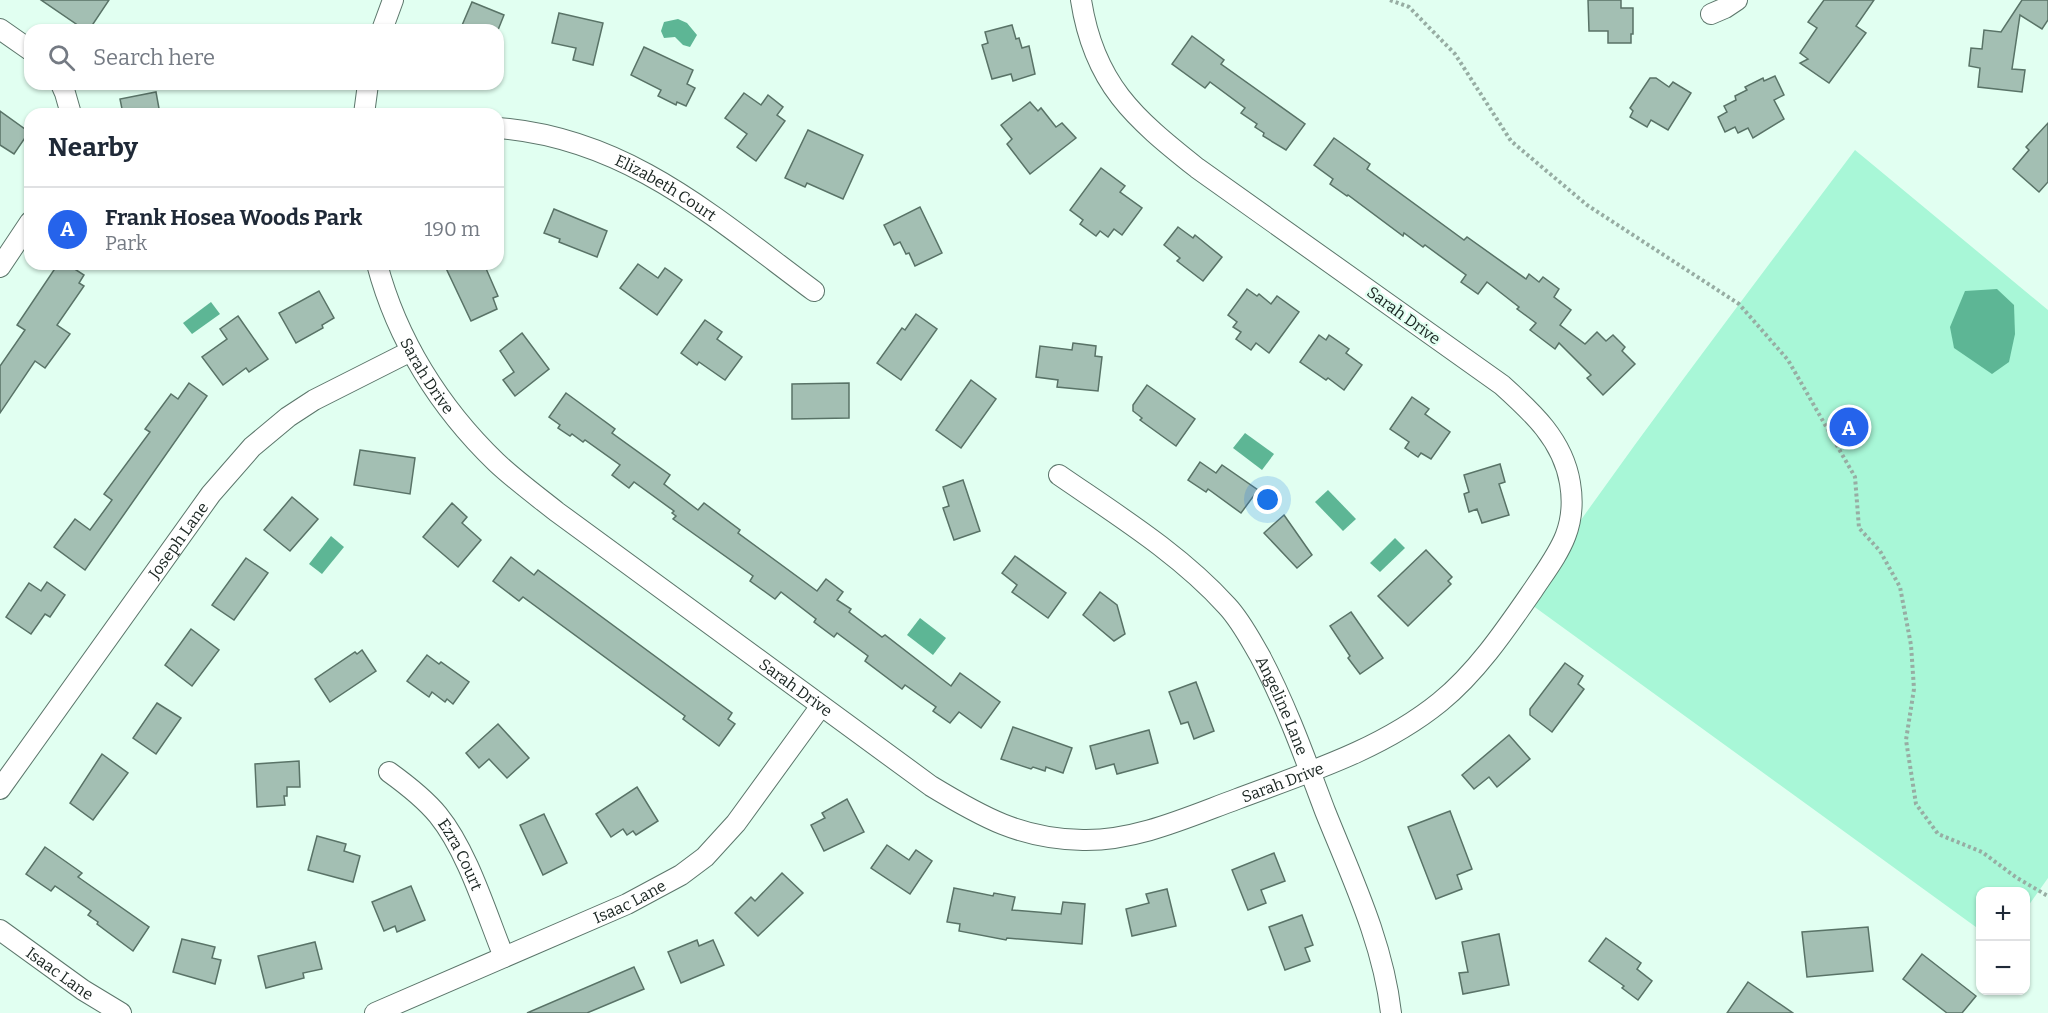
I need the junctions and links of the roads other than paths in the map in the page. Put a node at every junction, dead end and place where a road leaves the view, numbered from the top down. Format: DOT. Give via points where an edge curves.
graph roads {
  1 [pos="393,0"];
  2 [pos="1082,0"];
  3 [pos="1737,0"];
  4 [pos="1711,14"];
  5 [pos="384,24"];
  6 [pos="0,29"];
  7 [pos="24,46"];
  8 [pos="64,90"];
  9 [pos="367,90"];
  10 [pos="69,108"];
  11 [pos="365,108"];
  12 [pos="504,129"];
  13 [pos="24,231"];
  14 [pos="0,267"];
  15 [pos="379,270"];
  16 [pos="814,291"];
  17 [pos="411,351"];
  18 [pos="1059,475"];
  19 [pos="821,706"];
  20 [pos="1310,771"];
  21 [pos="389,772"];
  22 [pos="0,789"];
  23 [pos="0,930"];
  24 [pos="504,957"];
  25 [pos="121,1013"];
  26 [pos="375,1013"];
  27 [pos="1391,1013"];
  1 -- 5 [label="street"];
  2 -- 20 [label="street, Sarah Drive" via="1085,27 1095,56 1128,107 1149,130 1502,385 1536,416 1554,440 1567,468 1572,513 1563,544 1474,668 1417,719 1378,742"];
  3 -- 4 [label="street"];
  6 -- 7 [label="street"];
  8 -- 10 [label="street"];
  9 -- 11 [label="street"];
  12 -- 16 [label="street, Elizabeth Court" via="544,134 619,159 712,216"];
  13 -- 14 [label="street"];
  15 -- 17 [label="street, Sarah Drive"];
  17 -- 19 [label="street, Sarah Drive" via="459,421 497,463 557,512"];
  17 -- 22 [label="street, Joseph Lane" via="314,400 245,454 211,494"];
  18 -- 20 [label="street, Angeline Lane" via="1195,574 1228,607 1276,686"];
  19 -- 20 [label="street, Sarah Drive" via="931,786 971,810 1012,829 1056,839 1086,840 1146,831"];
  19 -- 24 [label="street, Isaac Lane" via="736,823 705,857 681,875 627,904"];
  20 -- 27 [label="street, Angeline Lane" via="1372,932 1386,977"];
  21 -- 24 [label="street, Ezra Court" via="416,791 456,842"];
  23 -- 25 [label="street, Isaac Lane"];
  24 -- 26 [label="street, Isaac Lane"];
}
